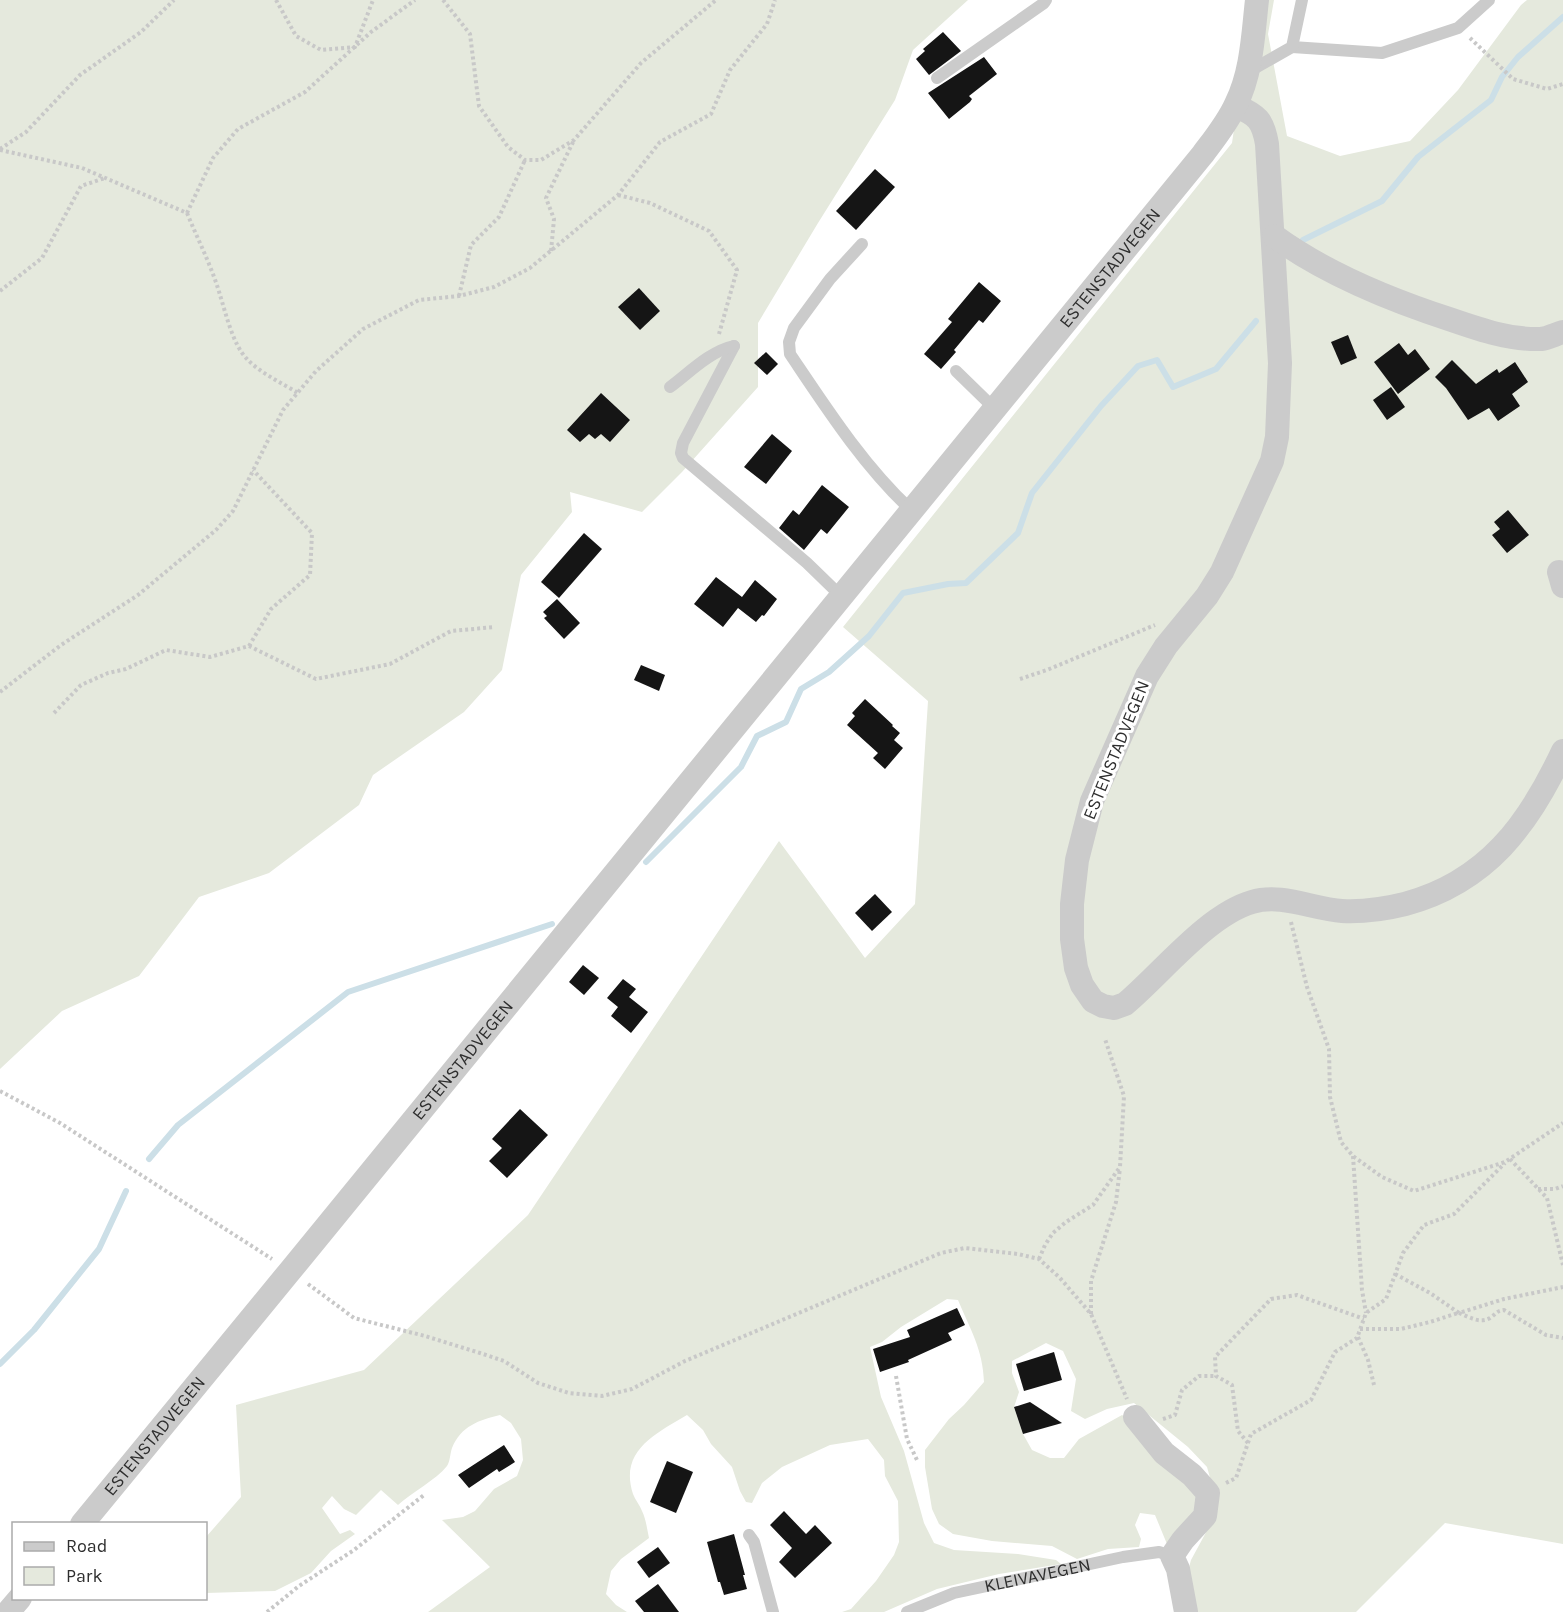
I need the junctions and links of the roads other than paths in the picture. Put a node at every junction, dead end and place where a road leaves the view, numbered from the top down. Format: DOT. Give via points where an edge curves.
graph roads {
  1 [pos="1257,0"];
  2 [pos="1302,0"];
  3 [pos="1489,0"];
  4 [pos="1047,1"];
  5 [pos="1292,47"];
  6 [pos="1247,73"];
  7 [pos="937,78"];
  8 [pos="1236,106"];
  9 [pos="1274,236"];
  10 [pos="862,243"];
  11 [pos="1563,332"];
  12 [pos="956,370"];
  13 [pos="670,387"];
  14 [pos="995,408"];
  15 [pos="911,510"];
  16 [pos="842,597"];
  17 [pos="1563,751"];
  18 [pos="1138,1422"];
  19 [pos="84,1522"];
  20 [pos="749,1535"];
  21 [pos="1172,1556"];
  22 [pos="19,1600"];
  23 [pos="8,1612"];
  24 [pos="773,1612"];
  25 [pos="907,1612"];
  26 [pos="1186,1612"];
  1 -- 6 [label="street, ESTENSTADVEGEN"];
  2 -- 5 [label="lane"];
  3 -- 5 [label="lane" via="1458,28 1382,53"];
  4 -- 7 [label="lane"];
  5 -- 6 [label="lane"];
  6 -- 8 [label="street, ESTENSTADVEGEN"];
  8 -- 9 [label="street, ESTENSTADVEGEN" via="1256,117 1265,131"];
  8 -- 14 [label="street, ESTENSTADVEGEN" via="1203,154"];
  9 -- 11 [label="street" via="1317,264 1428,313 1516,338 1544,339"];
  9 -- 17 [label="street, ESTENSTADVEGEN" via="1280,403 1272,461 1222,572 1147,676 1092,801 1077,860 1072,904 1072,939 1082,985 1093,1001 1103,1006 1125,1004 1202,933 1233,909 1253,901 1273,899 1344,911 1373,910 1443,891 1494,857 1509,840 1531,813"];
  10 -- 15 [label="lane" via="794,328 790,354 844,434"];
  12 -- 14 [label="lane"];
  13 -- 16 [label="lane" via="712,355 734,346 683,443 683,458"];
  14 -- 15 [label="street, ESTENSTADVEGEN"];
  15 -- 16 [label="street, ESTENSTADVEGEN"];
  16 -- 19 [label="street, ESTENSTADVEGEN"];
  18 -- 21 [label="street" via="1164,1453 1192,1474 1208,1493 1205,1516"];
  20 -- 24 [label="lane"];
  21 -- 25 [label="lane, KLEIVAVEGEN" via="1159,1552 1123,1557 954,1593"];
  21 -- 26 [label="street"];
  22 -- 23 [label="street"];
}
